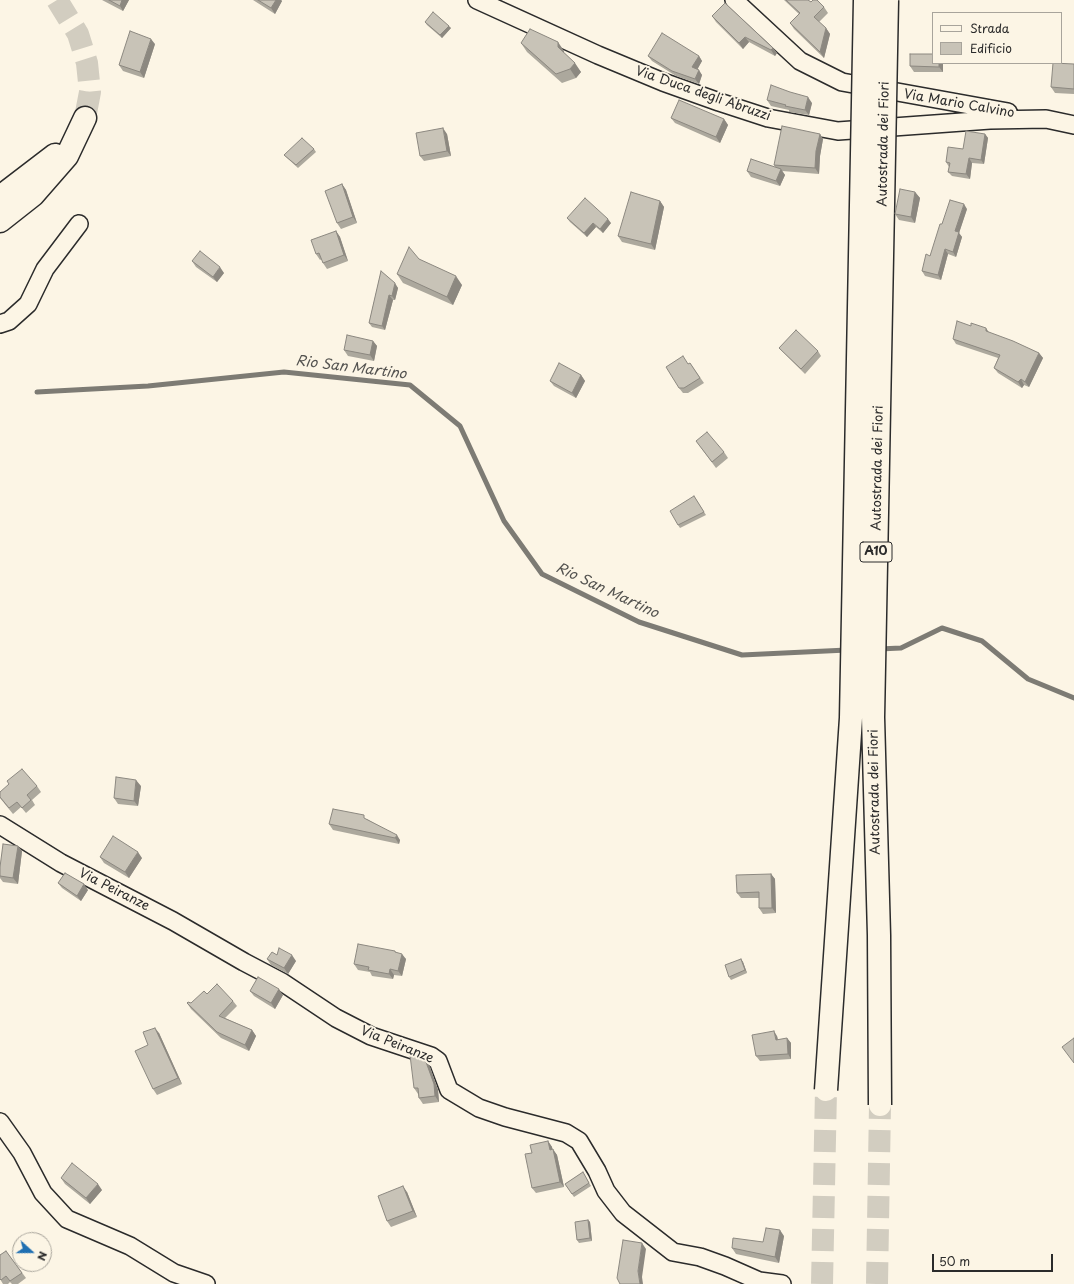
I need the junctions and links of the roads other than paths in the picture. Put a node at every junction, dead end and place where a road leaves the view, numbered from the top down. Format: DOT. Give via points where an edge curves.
graph roads {
  1 [pos="477,0"];
  2 [pos="734,0"];
  3 [pos="865,0"];
  4 [pos="887,0"];
  5 [pos="1046,119"];
  6 [pos="1074,125"];
  7 [pos="0,196"];
  8 [pos="0,220"];
  9 [pos="79,224"];
  10 [pos="0,324"];
  11 [pos="0,825"];
  12 [pos="826,1090"];
  13 [pos="880,1105"];
  14 [pos="0,1122"];
  15 [pos="206,1284"];
  16 [pos="782,1284"];
  1 -- 5 [label="street, Via Duca degli Abruzzi" via="663,82 768,118 838,131 990,120"];
  2 -- 5 [label="street, Via Mario Calvino" via="800,61 842,82"];
  3 -- 12 [label="highway, Autostrada dei Fiori / A10, bridge" via="851,718"];
  4 -- 13 [label="highway, Autostrada dei Fiori / A10, bridge" via="873,717 879,935"];
  5 -- 6 [label="street"];
  7 -- 8 [label="highway" via="56,155 79,118 67,156 33,195"];
  9 -- 10 [label="street" via="45,269 28,304 9,321"];
  11 -- 16 [label="street, Via Peiranze" via="61,863 173,921 282,982 336,1018 371,1036 431,1056 438,1062 449,1090 479,1108 566,1133 579,1141 606,1191 623,1213 673,1252 700,1257 759,1281"];
  14 -- 15 [label="street" via="22,1153 43,1192 68,1219 130,1246 174,1273"];
}
